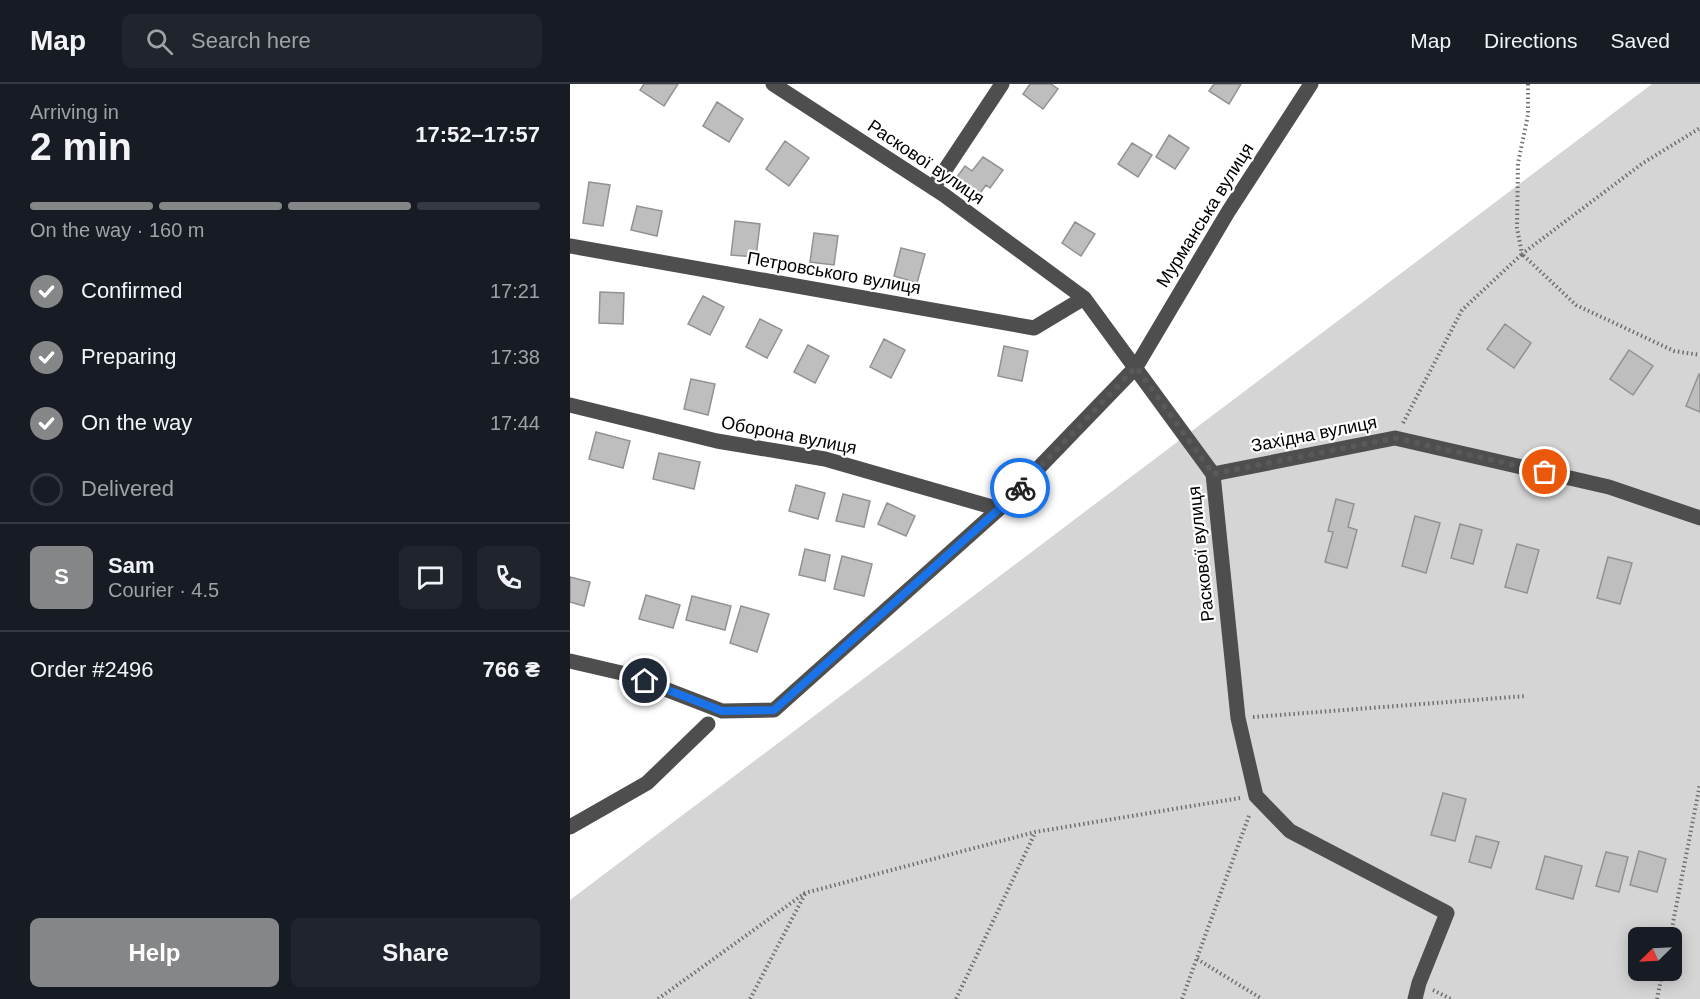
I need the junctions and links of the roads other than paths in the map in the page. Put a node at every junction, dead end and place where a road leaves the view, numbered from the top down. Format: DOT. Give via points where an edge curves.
graph roads {
  1 [pos="773,84"];
  2 [pos="1002,84"];
  3 [pos="1311,84"];
  4 [pos="933,188"];
  5 [pos="570,246"];
  6 [pos="1084,298"];
  7 [pos="1136,367"];
  8 [pos="570,405"];
  9 [pos="1213,474"];
  10 [pos="999,509"];
  11 [pos="1700,519"];
  12 [pos="570,661"];
  13 [pos="708,724"];
  14 [pos="570,827"];
  15 [pos="1414,999"];
  1 -- 4 [label="street, Раскової вулиця"];
  2 -- 4 [label="street"];
  3 -- 7 [label="street, Мурманська вулиця" via="1228,212"];
  4 -- 6 [label="street, Раскової вулиця"];
  5 -- 6 [label="street, Петровського вулиця" via="1034,328"];
  6 -- 7 [label="street, Раскової вулиця"];
  7 -- 9 [label="street, Раскової вулиця"];
  7 -- 10 [label="street, Мурманська вулиця"];
  8 -- 10 [label="street, Оборона вулиця" via="717,441 825,459"];
  9 -- 11 [label="street, Західна вулиця" via="1395,438 1609,487"];
  9 -- 15 [label="street, Раскової вулиця" via="1238,718 1256,796 1290,831 1447,913"];
  10 -- 12 [label="street, Мурманська вулиця" via="774,710 722,711 626,674"];
  13 -- 14 [label="street" via="647,783"];
}
